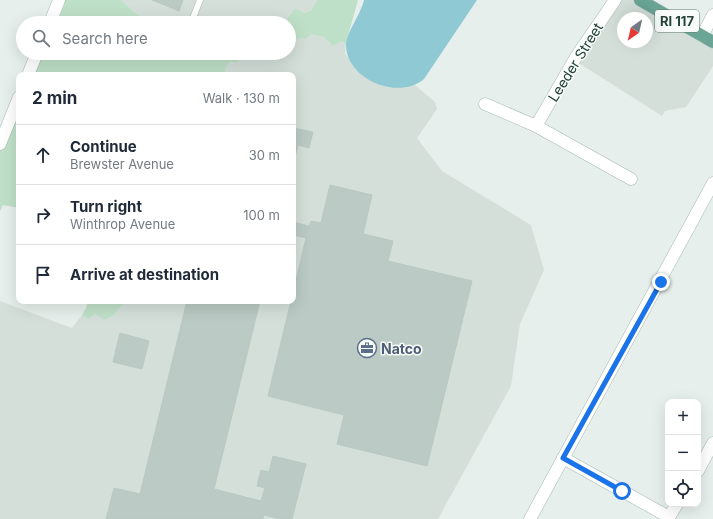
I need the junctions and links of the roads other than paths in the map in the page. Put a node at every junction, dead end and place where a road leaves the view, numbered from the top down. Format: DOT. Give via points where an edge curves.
graph roads {
  1 [pos="59,0"];
  2 [pos="200,0"];
  3 [pos="615,0"];
  4 [pos="640,0"];
  5 [pos="713,15"];
  6 [pos="53,16"];
  7 [pos="194,16"];
  8 [pos="702,36"];
  9 [pos="713,42"];
  10 [pos="34,60"];
  11 [pos="29,72"];
  12 [pos="16,104"];
  13 [pos="485,104"];
  14 [pos="536,126"];
  15 [pos="0,144"];
  16 [pos="631,179"];
  17 [pos="713,183"];
  18 [pos="713,443"];
  19 [pos="563,458"];
  20 [pos="701,465"];
  21 [pos="675,507"];
  22 [pos="669,518"];
  23 [pos="530,519"];
  1 -- 6 [label="street"];
  2 -- 7 [label="lane"];
  3 -- 14 [label="street, Leeder Street" via="576,57"];
  4 -- 8 [label="main road, RI 117"];
  5 -- 8 [label="street"];
  8 -- 9 [label="main road, RI 117"];
  10 -- 11 [label="street"];
  12 -- 15 [label="street"];
  13 -- 14 [label="street"];
  14 -- 16 [label="street"];
  17 -- 19 [label="street"];
  18 -- 20 [label="street"];
  19 -- 22 [label="street"];
  19 -- 23 [label="street"];
  21 -- 22 [label="street"];
}
